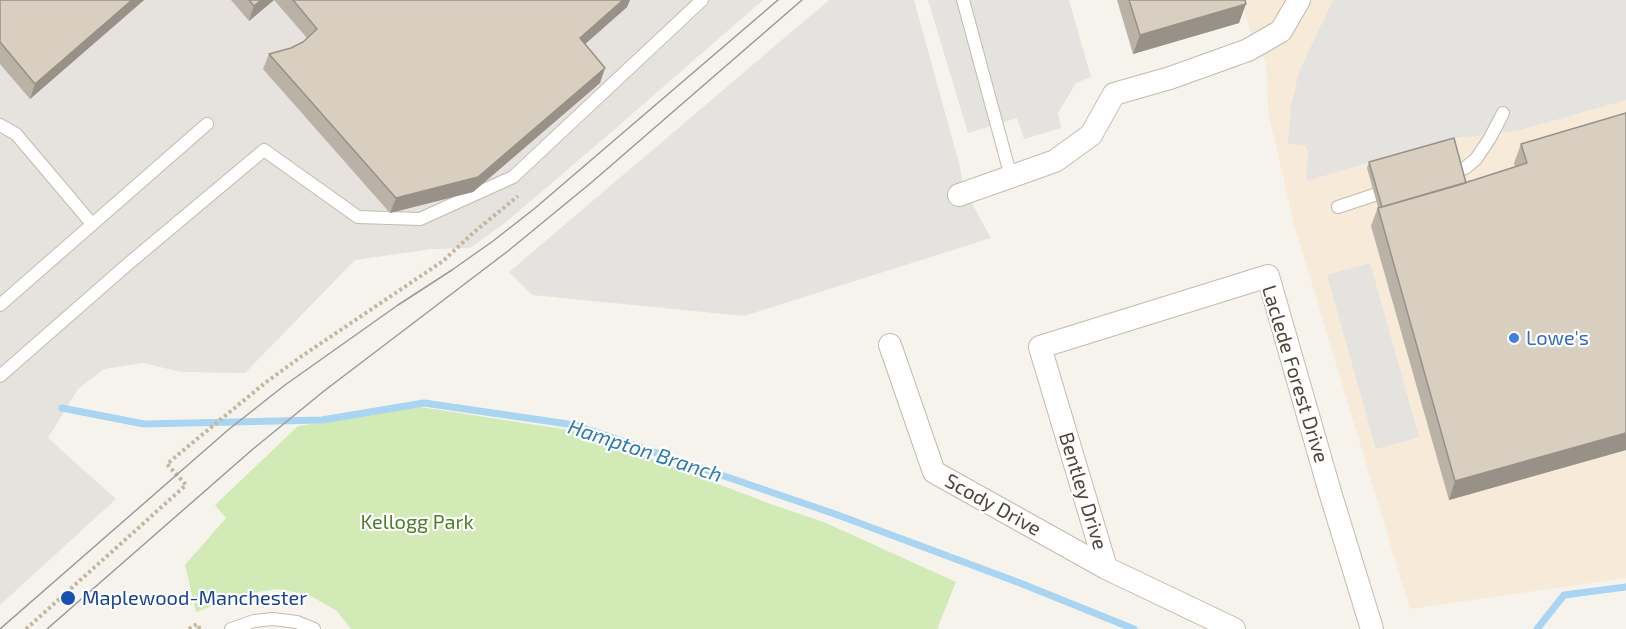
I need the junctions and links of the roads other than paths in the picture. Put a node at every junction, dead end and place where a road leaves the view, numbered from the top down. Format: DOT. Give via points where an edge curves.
graph roads {
  1 [pos="702,0"];
  2 [pos="963,0"];
  3 [pos="1299,0"];
  4 [pos="1503,113"];
  5 [pos="207,124"];
  6 [pos="0,125"];
  7 [pos="1459,170"];
  8 [pos="1011,177"];
  9 [pos="959,195"];
  10 [pos="1374,195"];
  11 [pos="1338,207"];
  12 [pos="92,224"];
  13 [pos="0,305"];
  14 [pos="890,345"];
  15 [pos="1040,346"];
  16 [pos="1,374"];
  17 [pos="1106,568"];
  18 [pos="231,629"];
  19 [pos="314,629"];
  20 [pos="1234,629"];
  21 [pos="1372,629"];
  1 -- 16 [label="lane" via="513,177 420,219 358,217 264,150"];
  2 -- 8 [label="lane"];
  3 -- 8 [label="street" via="1281,31 1248,50 1114,94 1091,135 1055,161"];
  4 -- 7 [label="lane" via="1476,159"];
  5 -- 12 [label="lane"];
  6 -- 12 [label="lane" via="16,134"];
  8 -- 9 [label="street"];
  10 -- 11 [label="lane"];
  12 -- 13 [label="lane"];
  14 -- 17 [label="street, Scody Drive" via="934,472"];
  15 -- 17 [label="street, Bentley Drive"];
  15 -- 21 [label="street, Laclede Forest Drive" via="1268,276"];
  17 -- 20 [label="street, Bentley Drive"];
  18 -- 19 [label="lane" via="273,619"];
}
